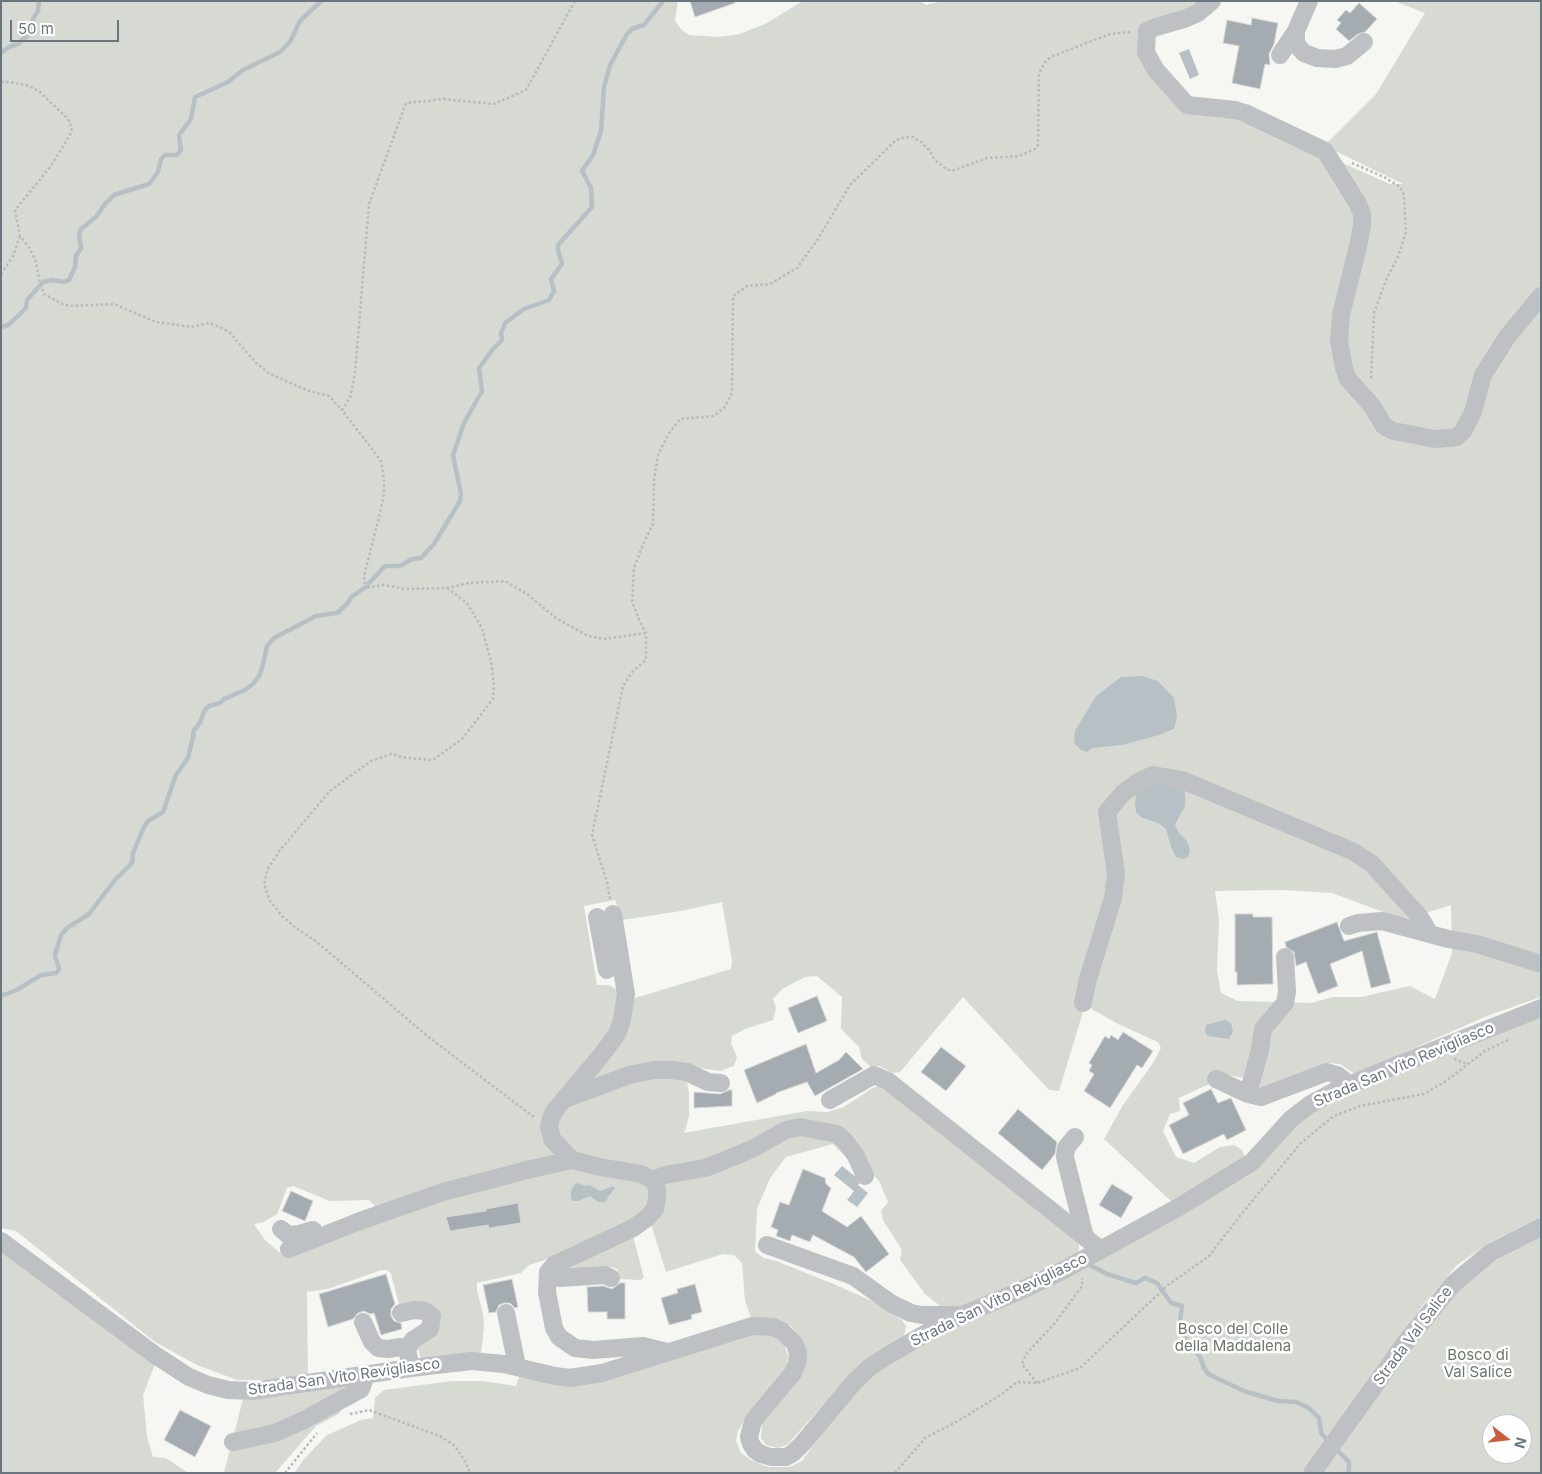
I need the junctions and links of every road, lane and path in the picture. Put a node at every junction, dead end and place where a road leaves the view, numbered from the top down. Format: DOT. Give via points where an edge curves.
graph roads {
  1 [pos="575,1"];
  2 [pos="1212,1"];
  3 [pos="1309,1"];
  4 [pos="1296,31"];
  5 [pos="1147,32"];
  6 [pos="1364,42"];
  7 [pos="1280,55"];
  8 [pos="1,82"];
  9 [pos="1348,161"];
  10 [pos="20,236"];
  11 [pos="1,274"];
  12 [pos="1541,296"];
  13 [pos="1371,381"];
  14 [pos="342,410"];
  15 [pos="446,588"];
  16 [pos="646,633"];
  17 [pos="605,916"];
  18 [pos="1349,926"];
  19 [pos="1430,934"];
  20 [pos="1284,957"];
  21 [pos="1541,964"];
  22 [pos="607,970"];
  23 [pos="1083,1003"];
  24 [pos="1541,1008"];
  25 [pos="1515,1037"];
  26 [pos="1448,1056"];
  27 [pos="1468,1064"];
  28 [pos="1216,1079"];
  29 [pos="721,1083"];
  30 [pos="1350,1085"];
  31 [pos="1248,1094"];
  32 [pos="565,1099"];
  33 [pos="830,1100"];
  34 [pos="549,1127"];
  35 [pos="1075,1137"];
  36 [pos="572,1160"];
  37 [pos="865,1176"];
  38 [pos="653,1180"];
  39 [pos="360,1221"];
  40 [pos="1541,1227"];
  41 [pos="281,1229"];
  42 [pos="1085,1237"];
  43 [pos="1,1241"];
  44 [pos="767,1245"];
  45 [pos="289,1249"];
  46 [pos="1101,1250"];
  47 [pos="1082,1260"];
  48 [pos="548,1272"];
  49 [pos="611,1278"];
  50 [pos="401,1313"];
  51 [pos="506,1313"];
  52 [pos="960,1316"];
  53 [pos="363,1322"];
  54 [pos="407,1349"];
  55 [pos="668,1352"];
  56 [pos="517,1366"];
  57 [pos="411,1368"];
  58 [pos="366,1375"];
  59 [pos="1037,1383"];
  60 [pos="350,1414"];
  61 [pos="324,1429"];
  62 [pos="233,1442"];
  63 [pos="284,1473"];
  64 [pos="470,1473"];
  65 [pos="894,1473"];
  66 [pos="1312,1473"];
  1 -- 14 [label="path" via="526,90 494,104 444,99 406,103 370,204 355,374 350,398"];
  2 -- 5 [label="street" via="1198,13"];
  3 -- 4 [label="street"];
  4 -- 6 [label="street" via="1296,44 1317,58 1347,56"];
  4 -- 7 [label="street"];
  5 -- 12 [label="street" via="1146,52 1155,69 1187,105 1245,113 1325,151 1358,204 1362,226 1341,315 1339,341 1348,378 1384,426 1436,439 1457,436 1473,412 1483,375 1507,337"];
  5 -- 16 [label="path" via="1110,34 1046,61 1039,73 1038,145 1019,156 987,158 952,171 934,159 914,137 896,140 850,185 798,268 770,284 748,286 733,296 732,393 724,408 714,416 680,418 658,455 653,524 634,568 632,601"];
  8 -- 10 [label="path" via="29,86 40,92 68,118 72,128 51,166 15,210"];
  9 -- 13 [label="path" via="1384,177 1402,191 1404,197 1406,232 1374,313"];
  10 -- 11 [label="path" via="13,256"];
  10 -- 14 [label="path" via="36,262 44,294 62,304 114,304 151,321 220,327 270,374 329,396"];
  14 -- 15 [label="path" via="381,461 384,479 384,493 364,582 369,587"];
  15 -- 16 [label="path" via="469,582 504,581 588,636 604,639"];
  15 -- 34 [label="path" via="467,603 482,628 491,662 493,699 462,739 433,760 391,754 372,761 330,791 280,850 268,868 264,884 270,900 296,928 317,942 426,1035"];
  16 -- 17 [label="path" via="646,660 633,670 622,686 592,835 607,882"];
  17 -- 22 [label="street"];
  17 -- 32 [label="street" via="626,994 622,1020 617,1034"];
  18 -- 19 [label="street" via="1382,921"];
  19 -- 21 [label="street" via="1477,944"];
  19 -- 23 [label="street" via="1419,916 1371,863 1352,851 1191,783 1153,775 1123,793 1107,812 1116,874 1113,898"];
  20 -- 31 [label="street" via="1285,1003 1263,1030"];
  24 -- 30 [label="street, Strada San Vito Revigliasco"];
  25 -- 27 [label="path" via="1484,1051"];
  26 -- 27 [label="path"];
  27 -- 59 [label="path" via="1424,1094 1360,1106 1334,1116 1301,1144 1210,1256 1168,1285 1080,1368"];
  28 -- 31 [label="street"];
  29 -- 32 [label="street" via="708,1082 687,1072 654,1070 629,1075"];
  30 -- 31 [label="street" via="1328,1072 1261,1097"];
  30 -- 46 [label="street, Strada San Vito Revigliasco" via="1309,1105 1252,1162 1228,1178"];
  32 -- 34 [label="street" via="551,1118"];
  33 -- 42 [label="street, Strada San Vito Revigliasco" via="874,1075 888,1081"];
  34 -- 36 [label="street" via="552,1139"];
  35 -- 42 [label="street" via="1066,1148 1065,1157"];
  36 -- 38 [label="street" via="641,1174"];
  36 -- 39 [label="street" via="443,1192"];
  37 -- 38 [label="street" via="845,1140 837,1134 800,1126 713,1165"];
  38 -- 48 [label="street" via="657,1198 655,1209 647,1218 633,1228 554,1265"];
  39 -- 41 [label="street" via="349,1220 299,1234 288,1234"];
  39 -- 45 [label="street"];
  40 -- 66 [label="street, Strada Val Salice" via="1490,1253 1453,1284 1408,1339"];
  42 -- 46 [label="street, Strada San Vito Revigliasco"];
  43 -- 58 [label="street, Strada San Vito Revigliasco" via="139,1344 189,1377 208,1385 253,1391"];
  44 -- 52 [label="street" via="853,1276 892,1304 911,1313"];
  46 -- 47 [label="street, Strada San Vito Revigliasco"];
  47 -- 52 [label="street, Strada San Vito Revigliasco"];
  47 -- 59 [label="path" via="1082,1286 1055,1323 1026,1354 1022,1364"];
  48 -- 49 [label="street" via="560,1278 605,1275"];
  48 -- 55 [label="street" via="547,1292 554,1328 566,1343 575,1348 593,1350 643,1346"];
  50 -- 54 [label="street" via="425,1311 432,1316 430,1329"];
  51 -- 56 [label="street"];
  52 -- 55 [label="street, Strada San Vito Revigliasco" via="870,1367 786,1457 760,1454 750,1444 749,1437 753,1421 793,1373 797,1363 796,1344 789,1336 773,1327 752,1326"];
  53 -- 54 [label="street" via="378,1348"];
  54 -- 57 [label="street"];
  55 -- 56 [label="street, Strada San Vito Revigliasco" via="602,1374 570,1378"];
  56 -- 57 [label="street, Strada San Vito Revigliasco" via="471,1362"];
  57 -- 58 [label="street, Strada San Vito Revigliasco"];
  58 -- 62 [label="street" via="361,1389 304,1420 275,1433"];
  59 -- 65 [label="path" via="1017,1382 958,1421 924,1438"];
  60 -- 64 [label="path" via="369,1410 440,1436 455,1446"];
  61 -- 63 [label="path" via="316,1433"];
}
